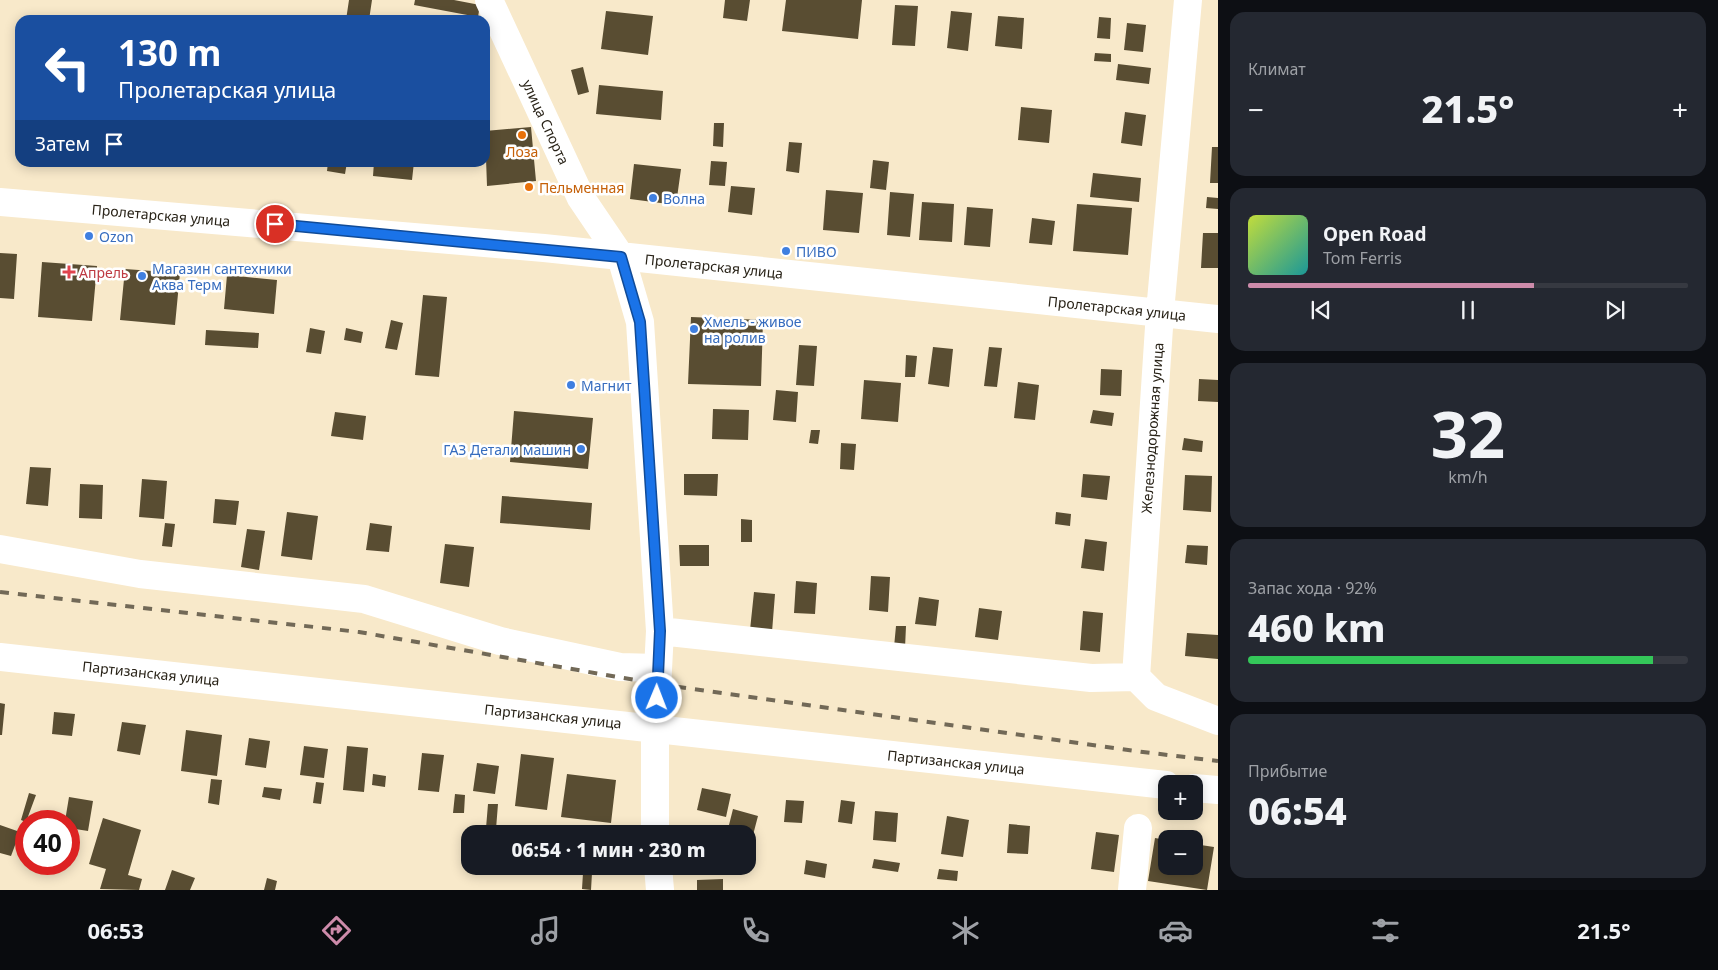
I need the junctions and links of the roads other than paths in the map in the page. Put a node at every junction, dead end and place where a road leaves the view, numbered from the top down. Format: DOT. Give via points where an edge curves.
graph roads {
  1 [pos="489,0"];
  2 [pos="1188,0"];
  3 [pos="0,202"];
  4 [pos="621,257"];
  5 [pos="1160,312"];
  6 [pos="1218,319"];
  7 [pos="0,549"];
  8 [pos="660,631"];
  9 [pos="0,657"];
  10 [pos="658,668"];
  11 [pos="1136,677"];
  12 [pos="1218,721"];
  13 [pos="655,727"];
  14 [pos="1158,784"];
  15 [pos="1203,789"];
  16 [pos="1218,790"];
  17 [pos="656,825"];
  18 [pos="1138,828"];
  19 [pos="659,875"];
  20 [pos="660,890"];
  21 [pos="1132,890"];
  1 -- 4 [label="street, улица Спорта" via="582,198"];
  2 -- 5 [label="street, Железнодорожная улица"];
  3 -- 4 [label="street, Пролетарская улица" via="295,225"];
  4 -- 5 [label="street, Пролетарская улица"];
  4 -- 8 [label="street, улица Спорта" via="640,322"];
  5 -- 6 [label="street, Пролетарская улица"];
  5 -- 11 [label="street, Железнодорожная улица"];
  7 -- 10 [label="street" via="140,574 364,599 500,641 620,667"];
  8 -- 10 [label="street, улица Спорта"];
  8 -- 11 [label="street" via="1081,677"];
  9 -- 13 [label="street, Партизанская улица"];
  10 -- 13 [label="street, улица Спорта"];
  11 -- 12 [label="street" via="1156,698"];
  13 -- 14 [label="street, Партизанская улица"];
  13 -- 17 [label="street, улица Спорта"];
  15 -- 16 [label="street"];
  18 -- 21 [label="street"];
  19 -- 20 [label="street"];
}
